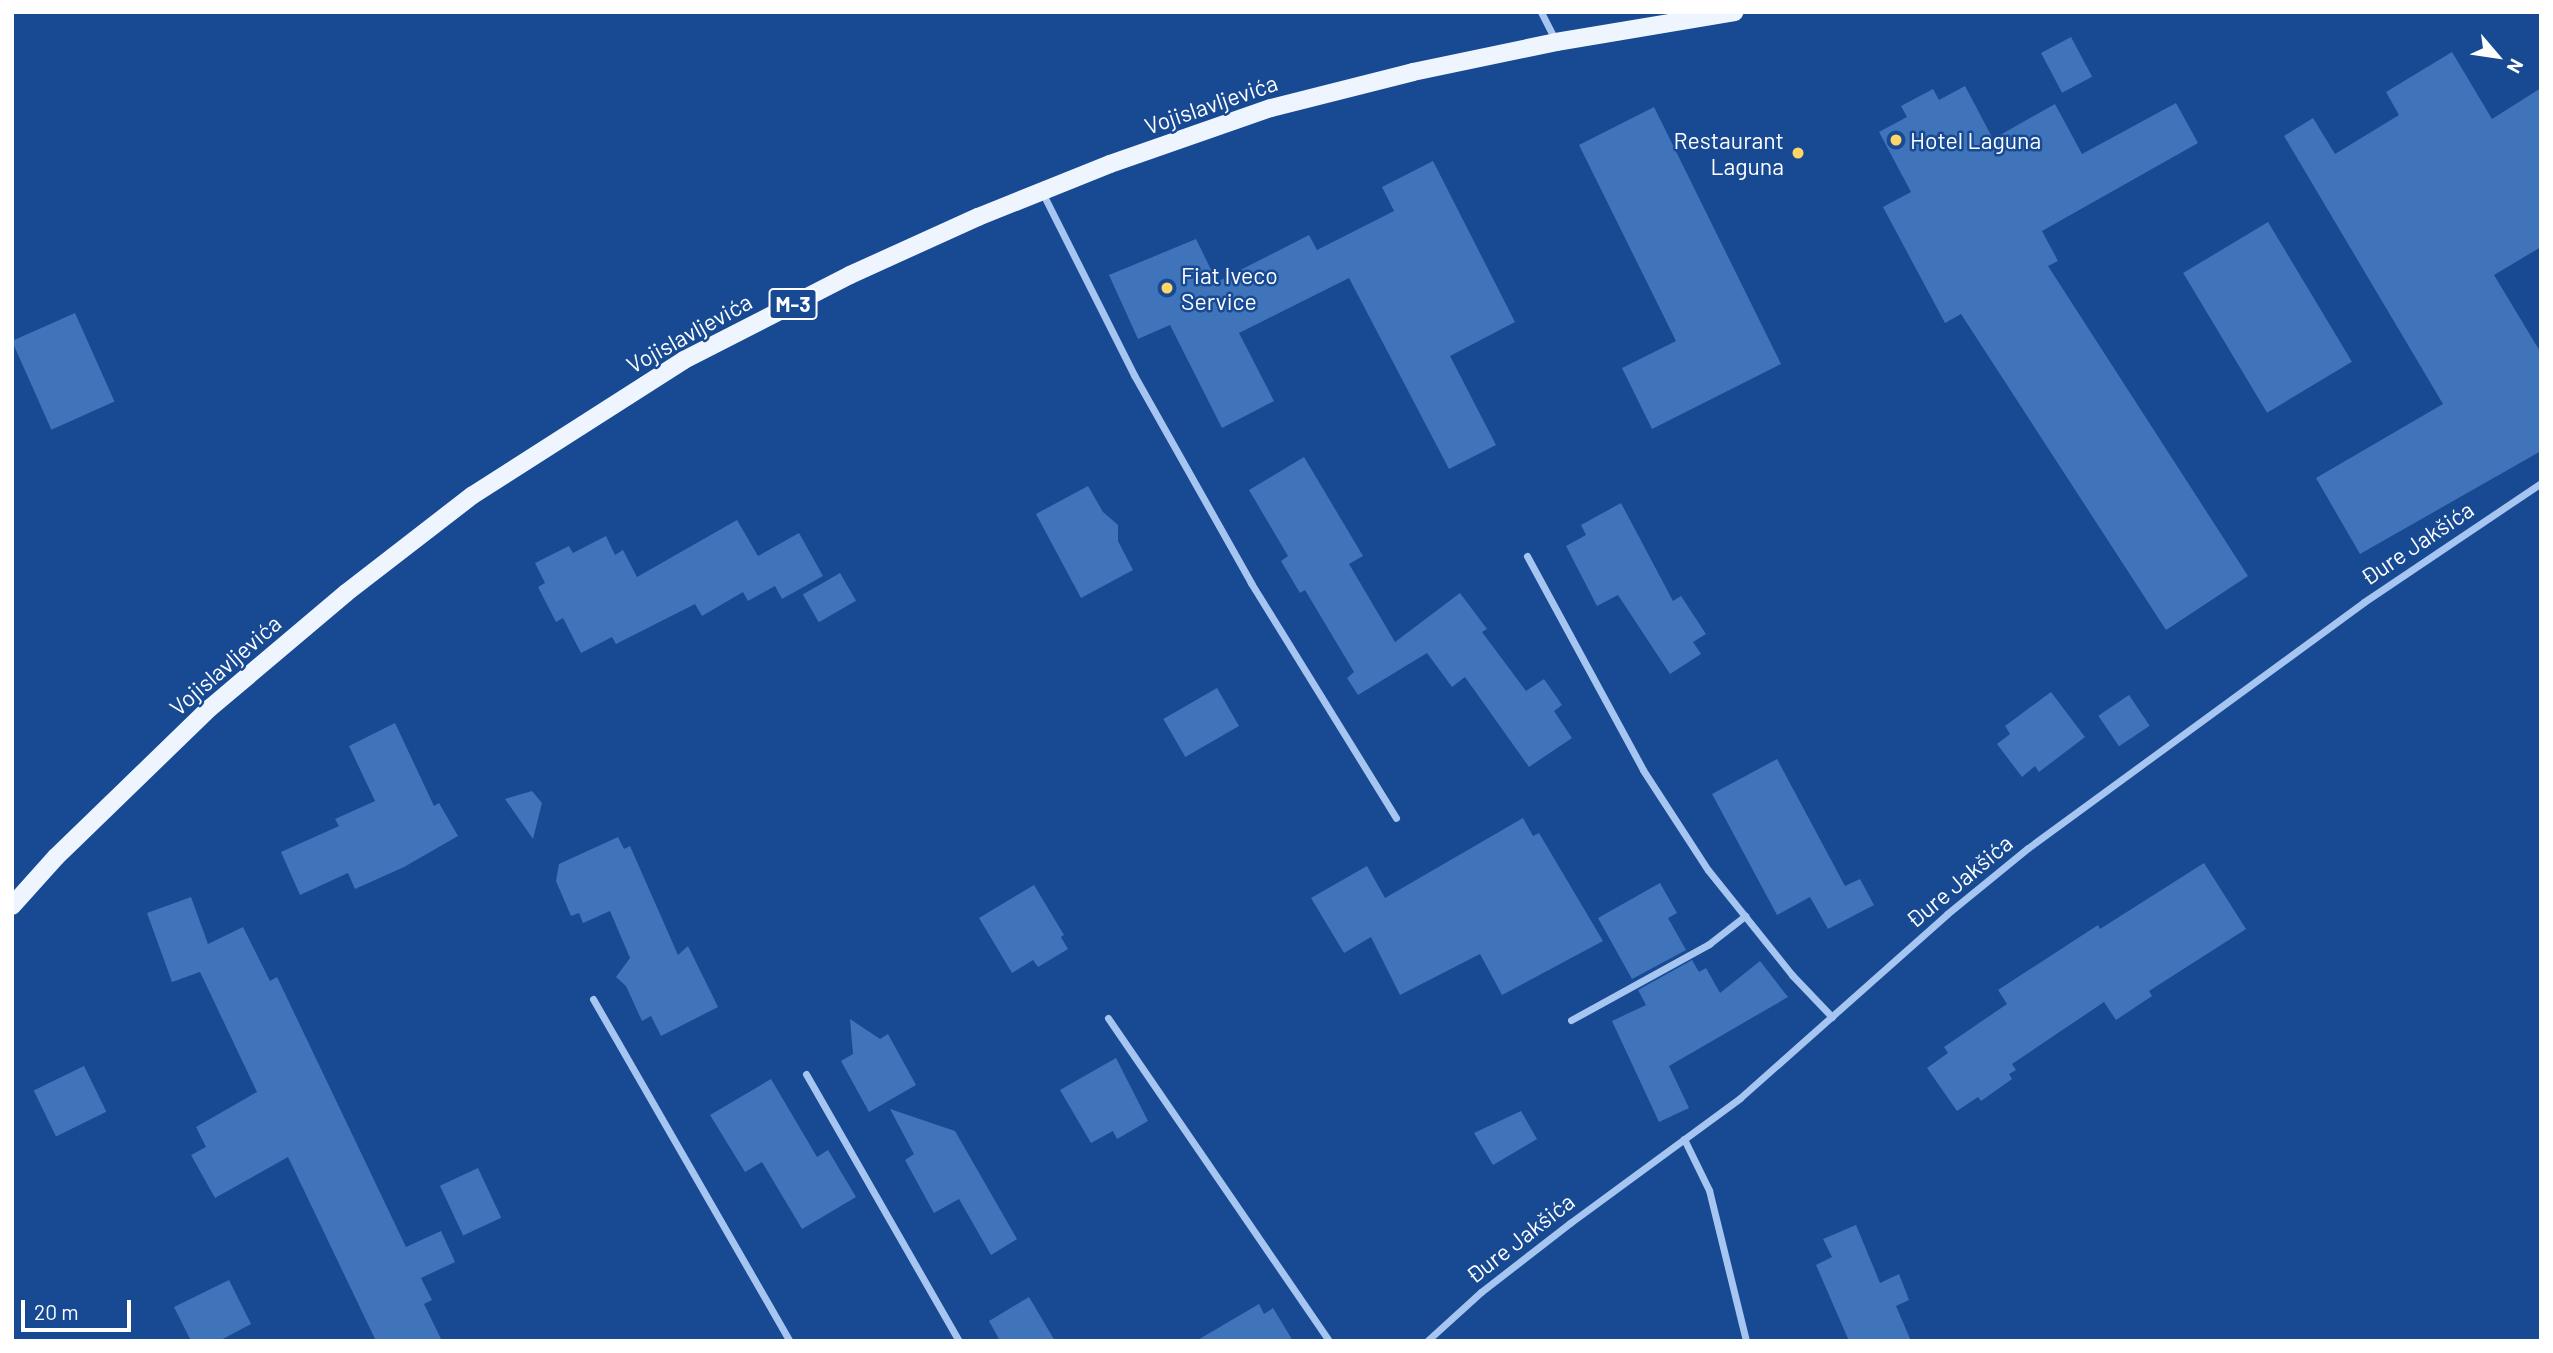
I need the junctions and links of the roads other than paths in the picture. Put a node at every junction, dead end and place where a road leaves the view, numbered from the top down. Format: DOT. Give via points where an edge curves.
graph roads {
  1 [pos="1541,12"];
  2 [pos="1734,12"];
  3 [pos="1556,42"];
  4 [pos="1042,192"];
  5 [pos="2541,483"];
  6 [pos="1527,556"];
  7 [pos="1396,818"];
  8 [pos="12,906"];
  9 [pos="1745,916"];
  10 [pos="593,999"];
  11 [pos="1832,1017"];
  12 [pos="1108,1018"];
  13 [pos="1571,1020"];
  14 [pos="806,1074"];
  15 [pos="1684,1139"];
  16 [pos="790,1341"];
  17 [pos="959,1341"];
  18 [pos="1329,1341"];
  19 [pos="1427,1341"];
  20 [pos="1746,1341"];
  1 -- 3 [label="street"];
  2 -- 3 [label="main road, Vojislavljevića / M-3"];
  3 -- 4 [label="main road, Vojislavljevića / M-3" via="1271,108"];
  4 -- 7 [label="street" via="1134,375 1225,537"];
  4 -- 8 [label="main road, Vojislavljevića / M-3" via="850,275 684,360 473,495 346,593 210,708"];
  5 -- 11 [label="street, Đure Jakšića" via="2364,602 2028,848"];
  6 -- 9 [label="street" via="1643,770 1708,870"];
  9 -- 11 [label="street"];
  9 -- 13 [label="street" via="1709,944"];
  10 -- 16 [label="street"];
  11 -- 15 [label="street, Đure Jakšića" via="1740,1098"];
  12 -- 18 [label="street"];
  14 -- 17 [label="street"];
  15 -- 19 [label="street, Đure Jakšića" via="1520,1261"];
  15 -- 20 [label="street" via="1709,1190"];
}
